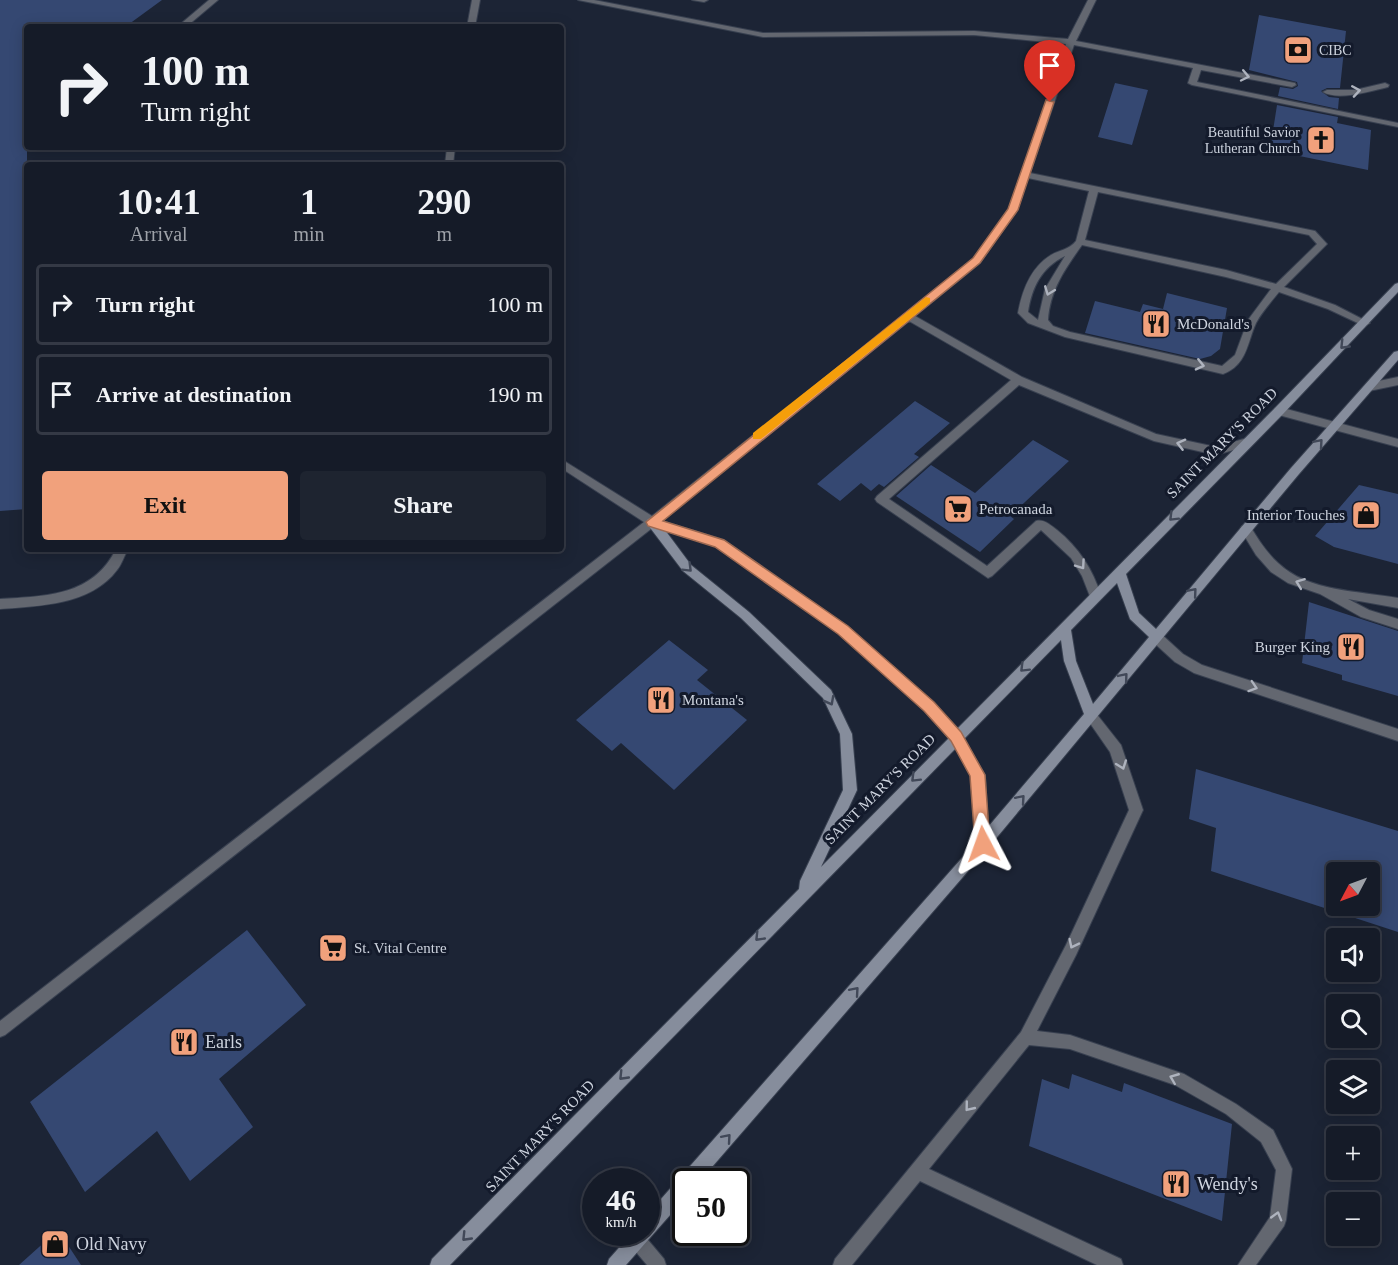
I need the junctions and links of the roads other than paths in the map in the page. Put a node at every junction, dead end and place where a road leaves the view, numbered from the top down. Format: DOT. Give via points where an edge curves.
graph roads {
  1 [pos="214,0"];
  2 [pos="476,0"];
  3 [pos="582,0"];
  4 [pos="696,0"];
  5 [pos="705,0"];
  6 [pos="1092,0"];
  7 [pos="185,24"];
  8 [pos="472,24"];
  9 [pos="1071,42"];
  10 [pos="1198,66"];
  11 [pos="1292,86"];
  12 [pos="1385,86"];
  13 [pos="1327,93"];
  14 [pos="1398,125"];
  15 [pos="1025,175"];
  16 [pos="1094,189"];
  17 [pos="1077,246"];
  18 [pos="1398,286"];
  19 [pos="1280,287"];
  20 [pos="908,315"];
  21 [pos="1365,323"];
  22 [pos="1050,328"];
  23 [pos="1398,354"];
  24 [pos="1018,380"];
  25 [pos="1398,381"];
  26 [pos="1369,387"];
  27 [pos="1279,411"];
  28 [pos="1334,426"];
  29 [pos="1247,441"];
  30 [pos="1398,443"];
  31 [pos="564,465"];
  32 [pos="652,522"];
  33 [pos="1246,529"];
  34 [pos="121,552"];
  35 [pos="1119,572"];
  36 [pos="1321,590"];
  37 [pos="1095,596"];
  38 [pos="1398,603"];
  39 [pos="0,604"];
  40 [pos="1398,624"];
  41 [pos="1065,627"];
  42 [pos="1156,637"];
  43 [pos="1091,716"];
  44 [pos="1398,735"];
  45 [pos="956,737"];
  46 [pos="983,844"];
  47 [pos="800,895"];
  48 [pos="0,1030"];
  49 [pos="1026,1037"];
  50 [pos="701,1168"];
  51 [pos="917,1171"];
  52 [pos="672,1201"];
  53 [pos="660,1214"];
  54 [pos="632,1246"];
  55 [pos="648,1246"];
  56 [pos="438,1265"];
  57 [pos="615,1265"];
  58 [pos="658,1265"];
  59 [pos="841,1265"];
  60 [pos="1115,1265"];
  61 [pos="1246,1265"];
  1 -- 7 [label="street"];
  2 -- 8 [label="street"];
  3 -- 9 [label="street" via="763,35 974,33"];
  4 -- 5 [label="street"];
  6 -- 9 [label="street"];
  9 -- 10 [label="street"];
  9 -- 15 [label="street"];
  10 -- 11 [label="street, one-way"];
  10 -- 14 [label="street" via="1191,83"];
  13 -- 12 [label="street, one-way"];
  15 -- 16 [label="street"];
  15 -- 20 [label="street" via="1013,210 977,261"];
  16 -- 17 [label="street"];
  16 -- 19 [label="street" via="1312,233 1322,244"];
  17 -- 19 [label="street"];
  17 -- 22 [label="street, one-way" via="1060,267 1043,309 1043,321"];
  17 -- 22 [label="street" via="1050,258 1039,269 1024,304 1023,313 1031,321"];
  18 -- 21 [label="main road, SAINT MARY'S ROAD"];
  19 -- 21 [label="street"];
  22 -- 19 [label="street, one-way" via="1223,370 1237,362 1254,318"];
  20 -- 24 [label="street"];
  20 -- 32 [label="street"];
  21 -- 27 [label="main road, SAINT MARY'S ROAD, one-way"];
  23 -- 26 [label="main road"];
  29 -- 24 [label="street, one-way" via="1216,452 1154,437"];
  24 -- 37 [label="street, one-way" via="881,499 988,573 1040,524 1060,537 1092,580"];
  25 -- 26 [label="street"];
  26 -- 28 [label="main road"];
  27 -- 28 [label="street"];
  27 -- 29 [label="main road, SAINT MARY'S ROAD"];
  28 -- 30 [label="street"];
  33 -- 28 [label="main road, one-way"];
  29 -- 35 [label="main road, SAINT MARY'S ROAD, one-way"];
  31 -- 32 [label="street"];
  32 -- 45 [label="main road" via="720,543 843,630 929,706"];
  32 -- 47 [label="main road, one-way" via="687,568 745,615 827,694 846,734 850,790"];
  32 -- 48 [label="street"];
  36 -- 33 [label="street, one-way" via="1295,582 1273,568 1258,552"];
  42 -- 33 [label="main road, one-way"];
  34 -- 39 [label="street" via="98,584 52,601"];
  35 -- 37 [label="main road, SAINT MARY'S ROAD"];
  35 -- 42 [label="main road" via="1134,616"];
  36 -- 38 [label="street" via="1359,593"];
  36 -- 40 [label="street" via="1365,614"];
  37 -- 41 [label="main road, SAINT MARY'S ROAD"];
  41 -- 43 [label="main road" via="1070,661"];
  41 -- 45 [label="main road, SAINT MARY'S ROAD, one-way"];
  43 -- 42 [label="main road, one-way"];
  42 -- 44 [label="street, one-way" via="1198,669"];
  46 -- 43 [label="main road, one-way"];
  43 -- 49 [label="street, one-way" via="1116,749 1136,810"];
  45 -- 46 [label="main road" via="978,775"];
  45 -- 47 [label="main road, SAINT MARY'S ROAD, one-way"];
  50 -- 46 [label="main road, one-way"];
  47 -- 56 [label="main road, SAINT MARY'S ROAD, one-way"];
  49 -- 51 [label="street, one-way"];
  61 -- 49 [label="street, one-way" via="1278,1220 1284,1169 1267,1136 1231,1109 1179,1079 1070,1042"];
  51 -- 59 [label="street"];
  51 -- 60 [label="street"];
  52 -- 53 [label="main road"];
  54 -- 57 [label="main road"];
  55 -- 58 [label="street"];
}
